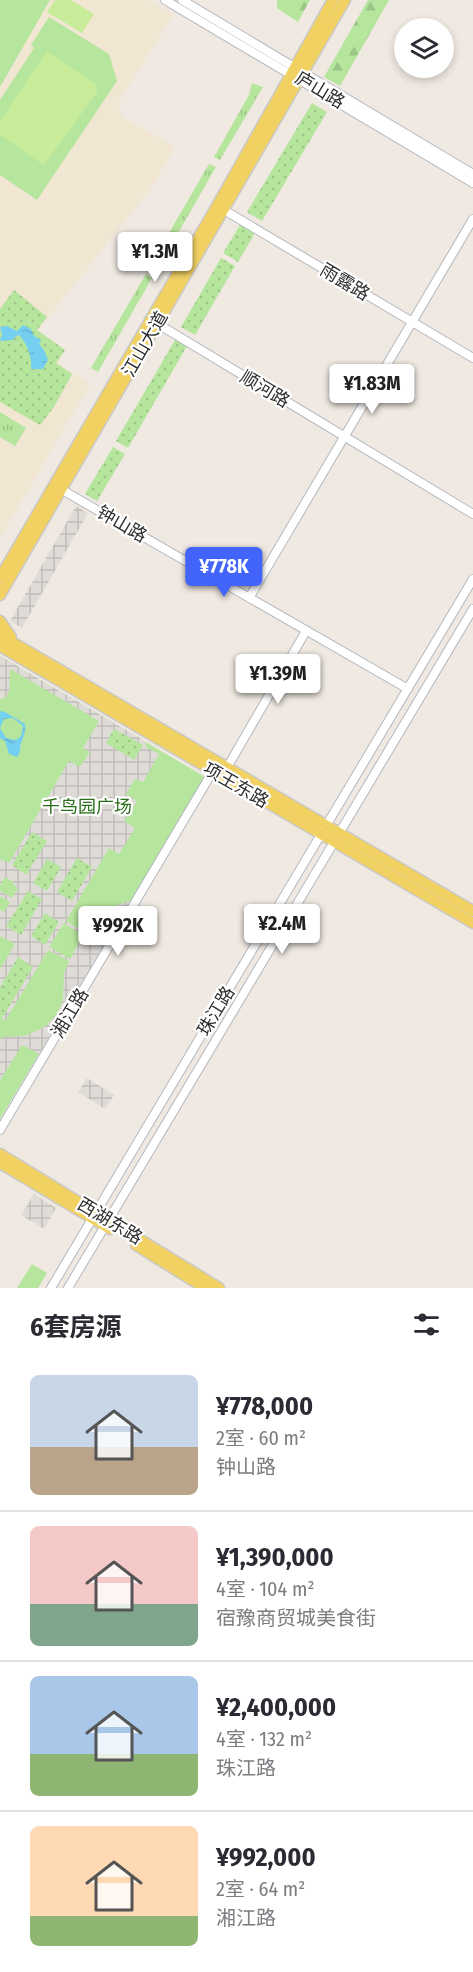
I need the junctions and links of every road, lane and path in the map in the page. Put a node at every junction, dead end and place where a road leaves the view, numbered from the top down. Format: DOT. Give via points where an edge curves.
graph roads {
  1 [pos="165,0"];
  2 [pos="182,0"];
  3 [pos="333,0"];
  4 [pos="345,0"];
  5 [pos="297,73"];
  6 [pos="473,174"];
  7 [pos="473,183"];
  8 [pos="220,208"];
  9 [pos="473,219"];
  10 [pos="153,322"];
  11 [pos="412,322"];
  12 [pos="473,358"];
  13 [pos="344,436"];
  14 [pos="57,487"];
  15 [pos="473,514"];
  16 [pos="15,561"];
  17 [pos="0,572"];
  18 [pos="0,578"];
  19 [pos="473,579"];
  20 [pos="0,595"];
  21 [pos="249,597"];
  22 [pos="0,601"];
  23 [pos="473,609"];
  24 [pos="0,621"];
  25 [pos="306,631"];
  26 [pos="0,634"];
  27 [pos="0,646"];
  28 [pos="0,651"];
  29 [pos="22,653"];
  30 [pos="408,690"];
  31 [pos="228,766"];
  32 [pos="213,771"];
  33 [pos="324,829"];
  34 [pos="337,837"];
  35 [pos="473,911"];
  36 [pos="473,923"];
  37 [pos="0,1130"];
  38 [pos="0,1154"];
  39 [pos="0,1163"];
  40 [pos="94,1216"];
  41 [pos="106,1223"];
  42 [pos="51,1288"];
  43 [pos="68,1288"];
  44 [pos="205,1288"];
  45 [pos="219,1288"];
  1 -- 5 [label="street, 庐山路"];
  2 -- 5 [label="street, 庐山路"];
  3 -- 5 [label="main road, 江山大道"];
  4 -- 5 [label="main road, 江山大道"];
  5 -- 6 [label="street, 庐山路"];
  5 -- 7 [label="street, 庐山路"];
  5 -- 8 [label="main road, 江山大道"];
  8 -- 10 [label="main road, 江山大道"];
  8 -- 11 [label="street, 雨露路"];
  9 -- 11 [label="street"];
  10 -- 13 [label="street, 顺河路"];
  10 -- 14 [label="main road, 江山大道"];
  11 -- 12 [label="street, 雨露路"];
  11 -- 13 [label="street"];
  13 -- 15 [label="street, 顺河路"];
  13 -- 21 [label="street"];
  14 -- 16 [label="main road, 江山大道"];
  14 -- 21 [label="street, 钟山路"];
  16 -- 17 [label="main road"];
  16 -- 18 [label="main road, 江山大道"];
  16 -- 20 [label="main road, 江山大道"];
  16 -- 22 [label="main road"];
  19 -- 30 [label="street, 珠江路"];
  21 -- 25 [label="street, 钟山路"];
  23 -- 34 [label="street, 珠江路"];
  24 -- 29 [label="main road"];
  25 -- 30 [label="street, 钟山路"];
  25 -- 31 [label="street"];
  26 -- 29 [label="main road, 项王东路"];
  27 -- 29 [label="main road, 项王东路"];
  28 -- 29 [label="main road"];
  29 -- 31 [label="main road, 项王东路"];
  29 -- 32 [label="main road, 项王东路"];
  30 -- 33 [label="street, 珠江路"];
  31 -- 33 [label="main road, 项王东路"];
  32 -- 33 [label="main road, 项王东路"];
  32 -- 37 [label="street, 湘江路"];
  33 -- 34 [label="main road, 项王东路"];
  33 -- 40 [label="street, 珠江路"];
  34 -- 35 [label="main road, 项王东路"];
  34 -- 36 [label="main road, 项王东路"];
  34 -- 41 [label="street, 珠江路"];
  38 -- 40 [label="main road, 西湖东路"];
  39 -- 40 [label="main road, 西湖东路"];
  40 -- 41 [label="main road, 西湖东路"];
  40 -- 42 [label="street, 珠江路"];
  41 -- 43 [label="street, 珠江路"];
  41 -- 44 [label="main road, 西湖东路"];
  41 -- 45 [label="main road, 西湖东路"];
}
